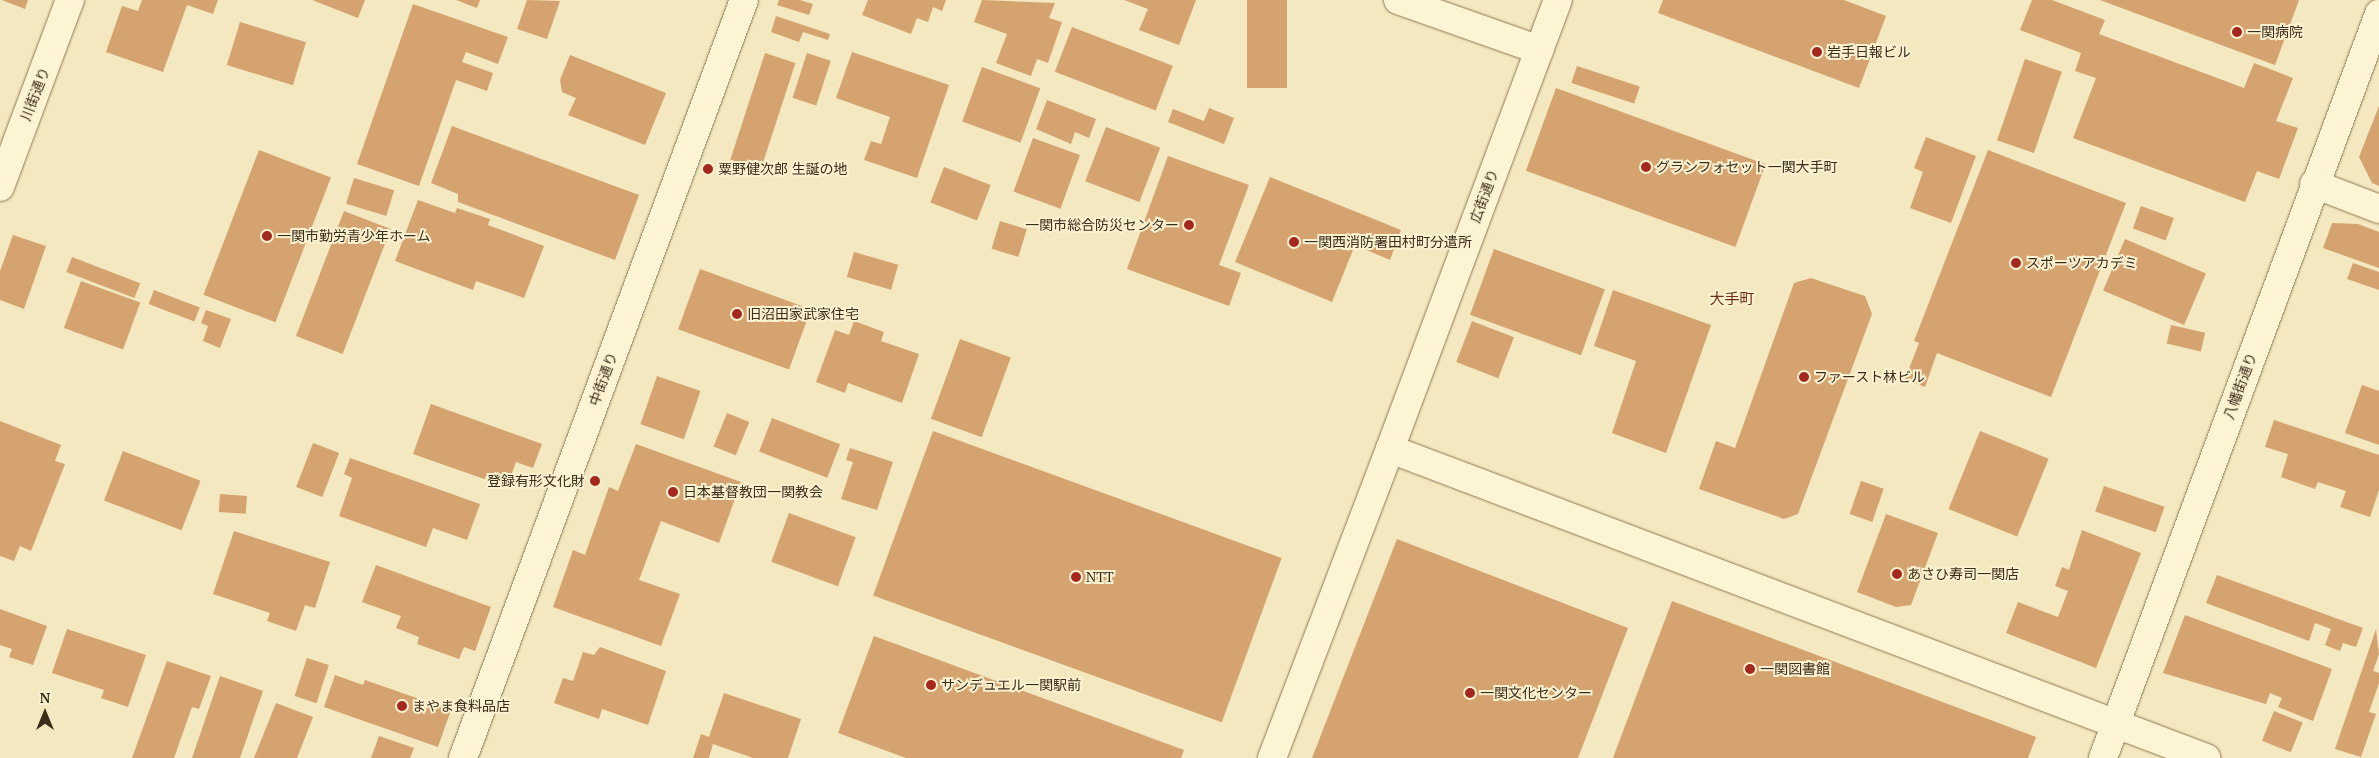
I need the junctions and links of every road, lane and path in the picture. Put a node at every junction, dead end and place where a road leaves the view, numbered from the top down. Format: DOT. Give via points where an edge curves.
graph roads {
  1 [pos="70,0"];
  2 [pos="744,0"];
  3 [pos="1398,0"];
  4 [pos="1558,0"];
  5 [pos="2379,14"];
  6 [pos="1539,50"];
  7 [pos="2314,184"];
  8 [pos="0,187"];
  9 [pos="2379,209"];
  10 [pos="1390,449"];
  11 [pos="2115,724"];
  12 [pos="463,758"];
  13 [pos="1272,758"];
  14 [pos="2103,758"];
  15 [pos="2206,758"];
  1 -- 8 [label="street, 川街通り"];
  2 -- 12 [label="street, 中街通り"];
  3 -- 6 [label="street"];
  4 -- 6 [label="street, 広街通り"];
  5 -- 7 [label="street, 八幡街通り"];
  6 -- 10 [label="street, 広街通り"];
  7 -- 9 [label="street"];
  7 -- 11 [label="street, 八幡街通り"];
  10 -- 11 [label="street"];
  10 -- 13 [label="street, 広街通り"];
  11 -- 14 [label="street, 八幡街通り"];
  11 -- 15 [label="street"];
}
